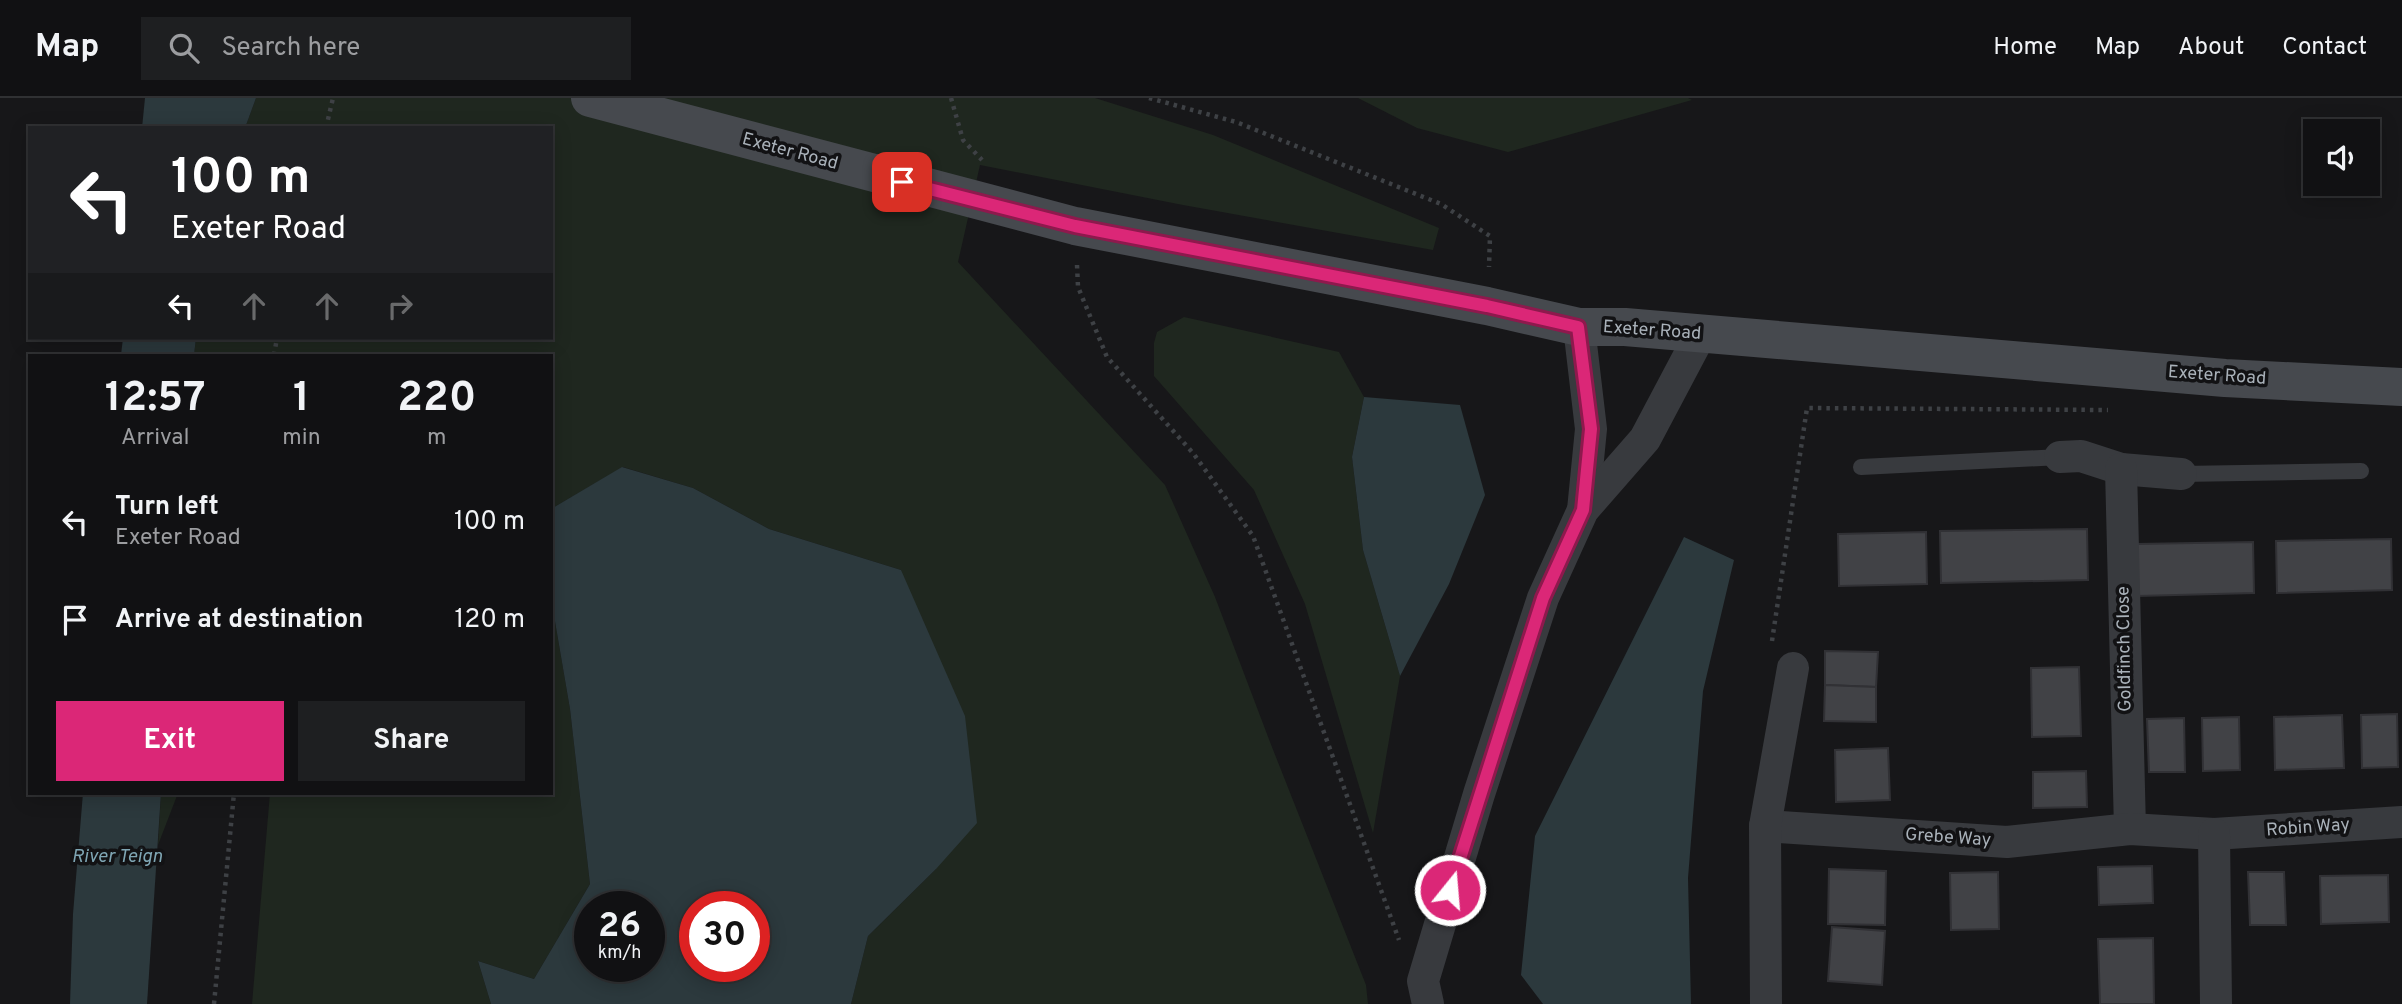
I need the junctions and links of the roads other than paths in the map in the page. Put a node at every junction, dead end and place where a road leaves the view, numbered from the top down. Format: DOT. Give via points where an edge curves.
graph roads {
  1 [pos="590,98"];
  2 [pos="1578,327"];
  3 [pos="1700,334"];
  4 [pos="2402,387"];
  5 [pos="2060,457"];
  6 [pos="1861,467"];
  7 [pos="2121,469"];
  8 [pos="2361,471"];
  9 [pos="2181,474"];
  10 [pos="1583,510"];
  11 [pos="1793,668"];
  12 [pos="2402,822"];
  13 [pos="1765,827"];
  14 [pos="2130,829"];
  15 [pos="2214,834"];
  16 [pos="1425,993"];
  17 [pos="1766,1004"];
  18 [pos="2216,1004"];
  1 -- 2 [label="street, Exeter Road" via="1075,226"];
  2 -- 3 [label="street, Exeter Road"];
  2 -- 10 [label="street" via="1591,429"];
  3 -- 4 [label="street, Exeter Road" via="2225,378"];
  3 -- 10 [label="street" via="1645,439"];
  5 -- 6 [label="lane"];
  5 -- 7 [label="street" via="2081,456"];
  7 -- 9 [label="street"];
  7 -- 14 [label="street, Goldfinch Close"];
  8 -- 9 [label="lane"];
  10 -- 16 [label="street" via="1543,598 1479,794"];
  11 -- 13 [label="street"];
  12 -- 15 [label="street, Robin Way"];
  13 -- 14 [label="street, Grebe Way" via="2007,842"];
  13 -- 17 [label="street"];
  14 -- 15 [label="street, Robin Way"];
  15 -- 18 [label="street"];
}
